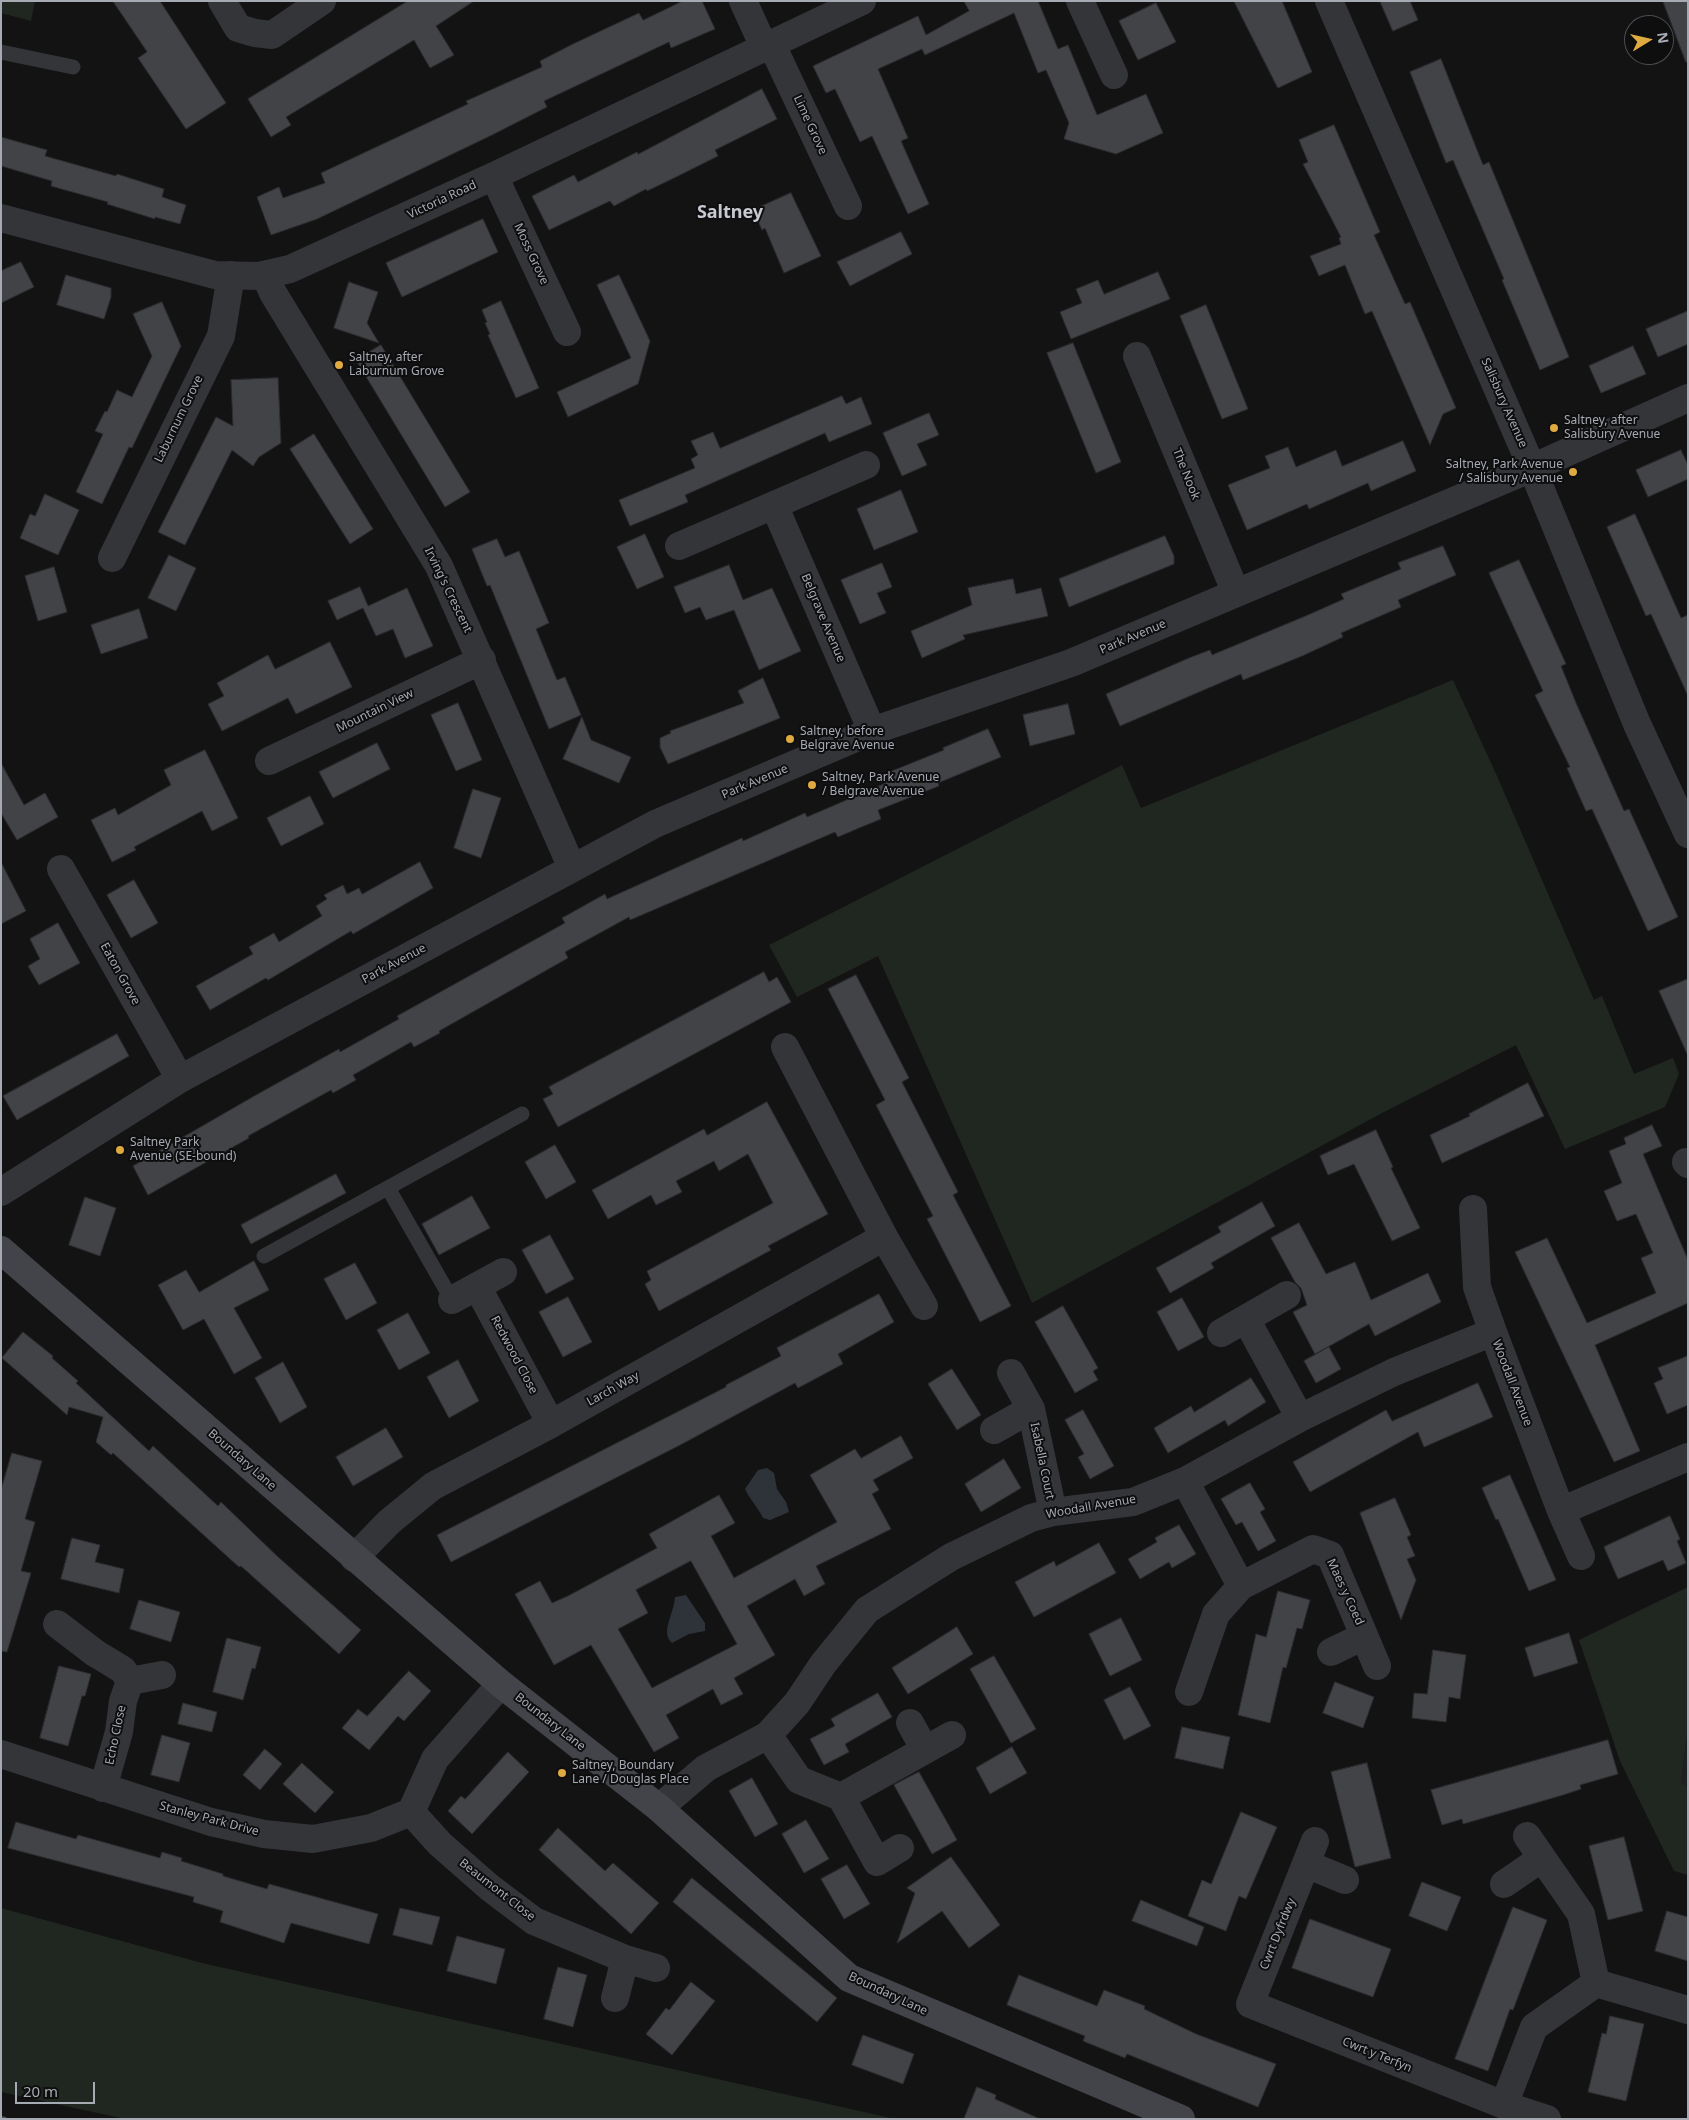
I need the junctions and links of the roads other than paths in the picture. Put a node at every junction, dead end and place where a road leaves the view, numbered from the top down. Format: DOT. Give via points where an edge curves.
graph roads {
  1 [pos="222,1"];
  2 [pos="322,1"];
  3 [pos="743,1"];
  4 [pos="862,1"];
  5 [pos="1080,1"];
  6 [pos="1329,1"];
  7 [pos="768,45"];
  8 [pos="1,52"];
  9 [pos="73,67"];
  10 [pos="1114,75"];
  11 [pos="494,176"];
  12 [pos="848,206"];
  13 [pos="1,218"];
  14 [pos="231,275"];
  15 [pos="265,275"];
  16 [pos="567,332"];
  17 [pos="1137,356"];
  18 [pos="1688,398"];
  19 [pos="866,465"];
  20 [pos="1532,468"];
  21 [pos="774,505"];
  22 [pos="678,546"];
  23 [pos="112,558"];
  24 [pos="1236,593"];
  25 [pos="482,660"];
  26 [pos="872,731"];
  27 [pos="269,761"];
  28 [pos="1688,834"];
  29 [pos="572,868"];
  30 [pos="61,869"];
  31 [pos="785,1047"];
  32 [pos="180,1079"];
  33 [pos="522,1114"];
  34 [pos="388,1188"];
  35 [pos="1,1192"];
  36 [pos="1473,1209"];
  37 [pos="884,1237"];
  38 [pos="1,1250"];
  39 [pos="264,1256"];
  40 [pos="503,1272"];
  41 [pos="477,1286"];
  42 [pos="1287,1295"];
  43 [pos="452,1300"];
  44 [pos="924,1306"];
  45 [pos="1246,1319"];
  46 [pos="1493,1332"];
  47 [pos="1221,1333"];
  48 [pos="1011,1373"];
  49 [pos="1031,1409"];
  50 [pos="1300,1418"];
  51 [pos="551,1424"];
  52 [pos="994,1430"];
  53 [pos="1688,1457"];
  54 [pos="1185,1482"];
  55 [pos="1561,1511"];
  56 [pos="1053,1512"];
  57 [pos="1580,1556"];
  58 [pos="354,1558"];
  59 [pos="1241,1586"];
  60 [pos="57,1624"];
  61 [pos="1364,1636"];
  62 [pos="1331,1652"];
  63 [pos="1377,1666"];
  64 [pos="162,1676"];
  65 [pos="130,1681"];
  66 [pos="501,1684"];
  67 [pos="1189,1692"];
  68 [pos="910,1723"];
  69 [pos="952,1735"];
  70 [pos="768,1736"];
  71 [pos="925,1750"];
  72 [pos="1,1754"];
  73 [pos="103,1788"];
  74 [pos="841,1797"];
  75 [pos="659,1808"];
  76 [pos="412,1812"];
  77 [pos="1527,1836"];
  78 [pos="900,1848"];
  79 [pos="1542,1858"];
  80 [pos="1345,1880"];
  81 [pos="1504,1884"];
  82 [pos="626,1959"];
  83 [pos="656,1968"];
  84 [pos="1596,1983"];
  85 [pos="615,1998"];
  86 [pos="1250,2004"];
  87 [pos="1688,2010"];
  88 [pos="1504,2105"];
  89 [pos="1181,2119"];
  90 [pos="1547,2119"];
  1 -- 2 [label="street" via="238,28 272,35"];
  3 -- 7 [label="street, Lime Grove"];
  4 -- 7 [label="street, Victoria Road"];
  5 -- 10 [label="street"];
  6 -- 20 [label="street, Salisbury Avenue"];
  7 -- 11 [label="street, Victoria Road"];
  7 -- 12 [label="street, Lime Grove"];
  8 -- 9 [label="lane"];
  11 -- 15 [label="street, Victoria Road" via="290,269"];
  11 -- 16 [label="street, Moss Grove"];
  13 -- 14 [label="street, Victoria Road" via="215,274"];
  14 -- 15 [label="street, Victoria Road"];
  14 -- 23 [label="street, Laburnum Grove" via="221,336"];
  15 -- 25 [label="street, Irving's Crescent" via="273,294 439,566"];
  17 -- 24 [label="street, The Nook"];
  18 -- 20 [label="street, Park Avenue"];
  19 -- 21 [label="street"];
  20 -- 24 [label="street, Park Avenue"];
  20 -- 28 [label="street, Salisbury Avenue" via="1638,724"];
  21 -- 22 [label="street"];
  21 -- 26 [label="street, Belgrave Avenue"];
  24 -- 26 [label="street, Park Avenue" via="1070,663"];
  25 -- 27 [label="street, Mountain View"];
  25 -- 29 [label="street, Irving's Crescent"];
  26 -- 29 [label="street, Park Avenue" via="655,824"];
  29 -- 32 [label="street, Park Avenue"];
  30 -- 32 [label="street, Eaton Grove"];
  31 -- 37 [label="street"];
  32 -- 35 [label="street, Park Avenue"];
  33 -- 34 [label="lane"];
  34 -- 39 [label="lane"];
  34 -- 43 [label="lane"];
  36 -- 46 [label="street" via="1478,1287"];
  37 -- 44 [label="street"];
  37 -- 51 [label="street, Larch Way"];
  38 -- 58 [label="street, Boundary Lane"];
  40 -- 41 [label="street"];
  41 -- 43 [label="street"];
  41 -- 51 [label="street, Redwood Close"];
  42 -- 45 [label="street"];
  45 -- 47 [label="street"];
  45 -- 50 [label="street"];
  46 -- 50 [label="street, Woodall Avenue" via="1394,1372"];
  46 -- 55 [label="street, Woodall Avenue"];
  48 -- 49 [label="street, Isabella Court"];
  49 -- 52 [label="street, Isabella Court"];
  49 -- 56 [label="street, Isabella Court"];
  50 -- 54 [label="street, Woodall Avenue"];
  51 -- 58 [label="street, Larch Way" via="433,1486 389,1522"];
  53 -- 55 [label="street"];
  54 -- 56 [label="street, Woodall Avenue" via="1133,1502"];
  54 -- 59 [label="street"];
  55 -- 57 [label="street, Woodall Avenue"];
  56 -- 70 [label="street, Woodall Avenue" via="1031,1518 951,1557 868,1610 822,1664 797,1704"];
  58 -- 66 [label="street, Boundary Lane"];
  59 -- 61 [label="street, Maes y Coed" via="1312,1549 1330,1555"];
  59 -- 67 [label="street, Maes y Coed" via="1216,1614"];
  60 -- 65 [label="street" via="123,1670"];
  61 -- 62 [label="street, Maes y Coed"];
  61 -- 63 [label="street, Maes y Coed"];
  64 -- 65 [label="street"];
  65 -- 73 [label="street, Echo Close"];
  66 -- 75 [label="street, Boundary Lane"];
  66 -- 76 [label="street" via="435,1759"];
  68 -- 71 [label="street"];
  69 -- 71 [label="street"];
  70 -- 74 [label="street" via="799,1780"];
  70 -- 75 [label="street, Woodall Avenue" via="706,1768"];
  71 -- 74 [label="street"];
  72 -- 73 [label="street, Stanley Park Drive"];
  73 -- 76 [label="street, Stanley Park Drive" via="211,1822 264,1834 313,1839 370,1828"];
  74 -- 78 [label="street" via="877,1862"];
  75 -- 89 [label="street, Boundary Lane" via="849,1978"];
  76 -- 82 [label="street, Beaumont Close" via="440,1844 534,1921"];
  77 -- 79 [label="street"];
  79 -- 81 [label="street"];
  79 -- 84 [label="street" via="1581,1914"];
  80 -- 86 [label="street, Cwrt Dyfrdwy" via="1311,1853"];
  82 -- 83 [label="street, Beaumont Close"];
  82 -- 85 [label="street"];
  84 -- 87 [label="street"];
  84 -- 88 [label="street" via="1534,2027"];
  86 -- 88 [label="street, Cwrt y Terfyn"];
  88 -- 90 [label="street, Cwrt y Terfyn"];
}
